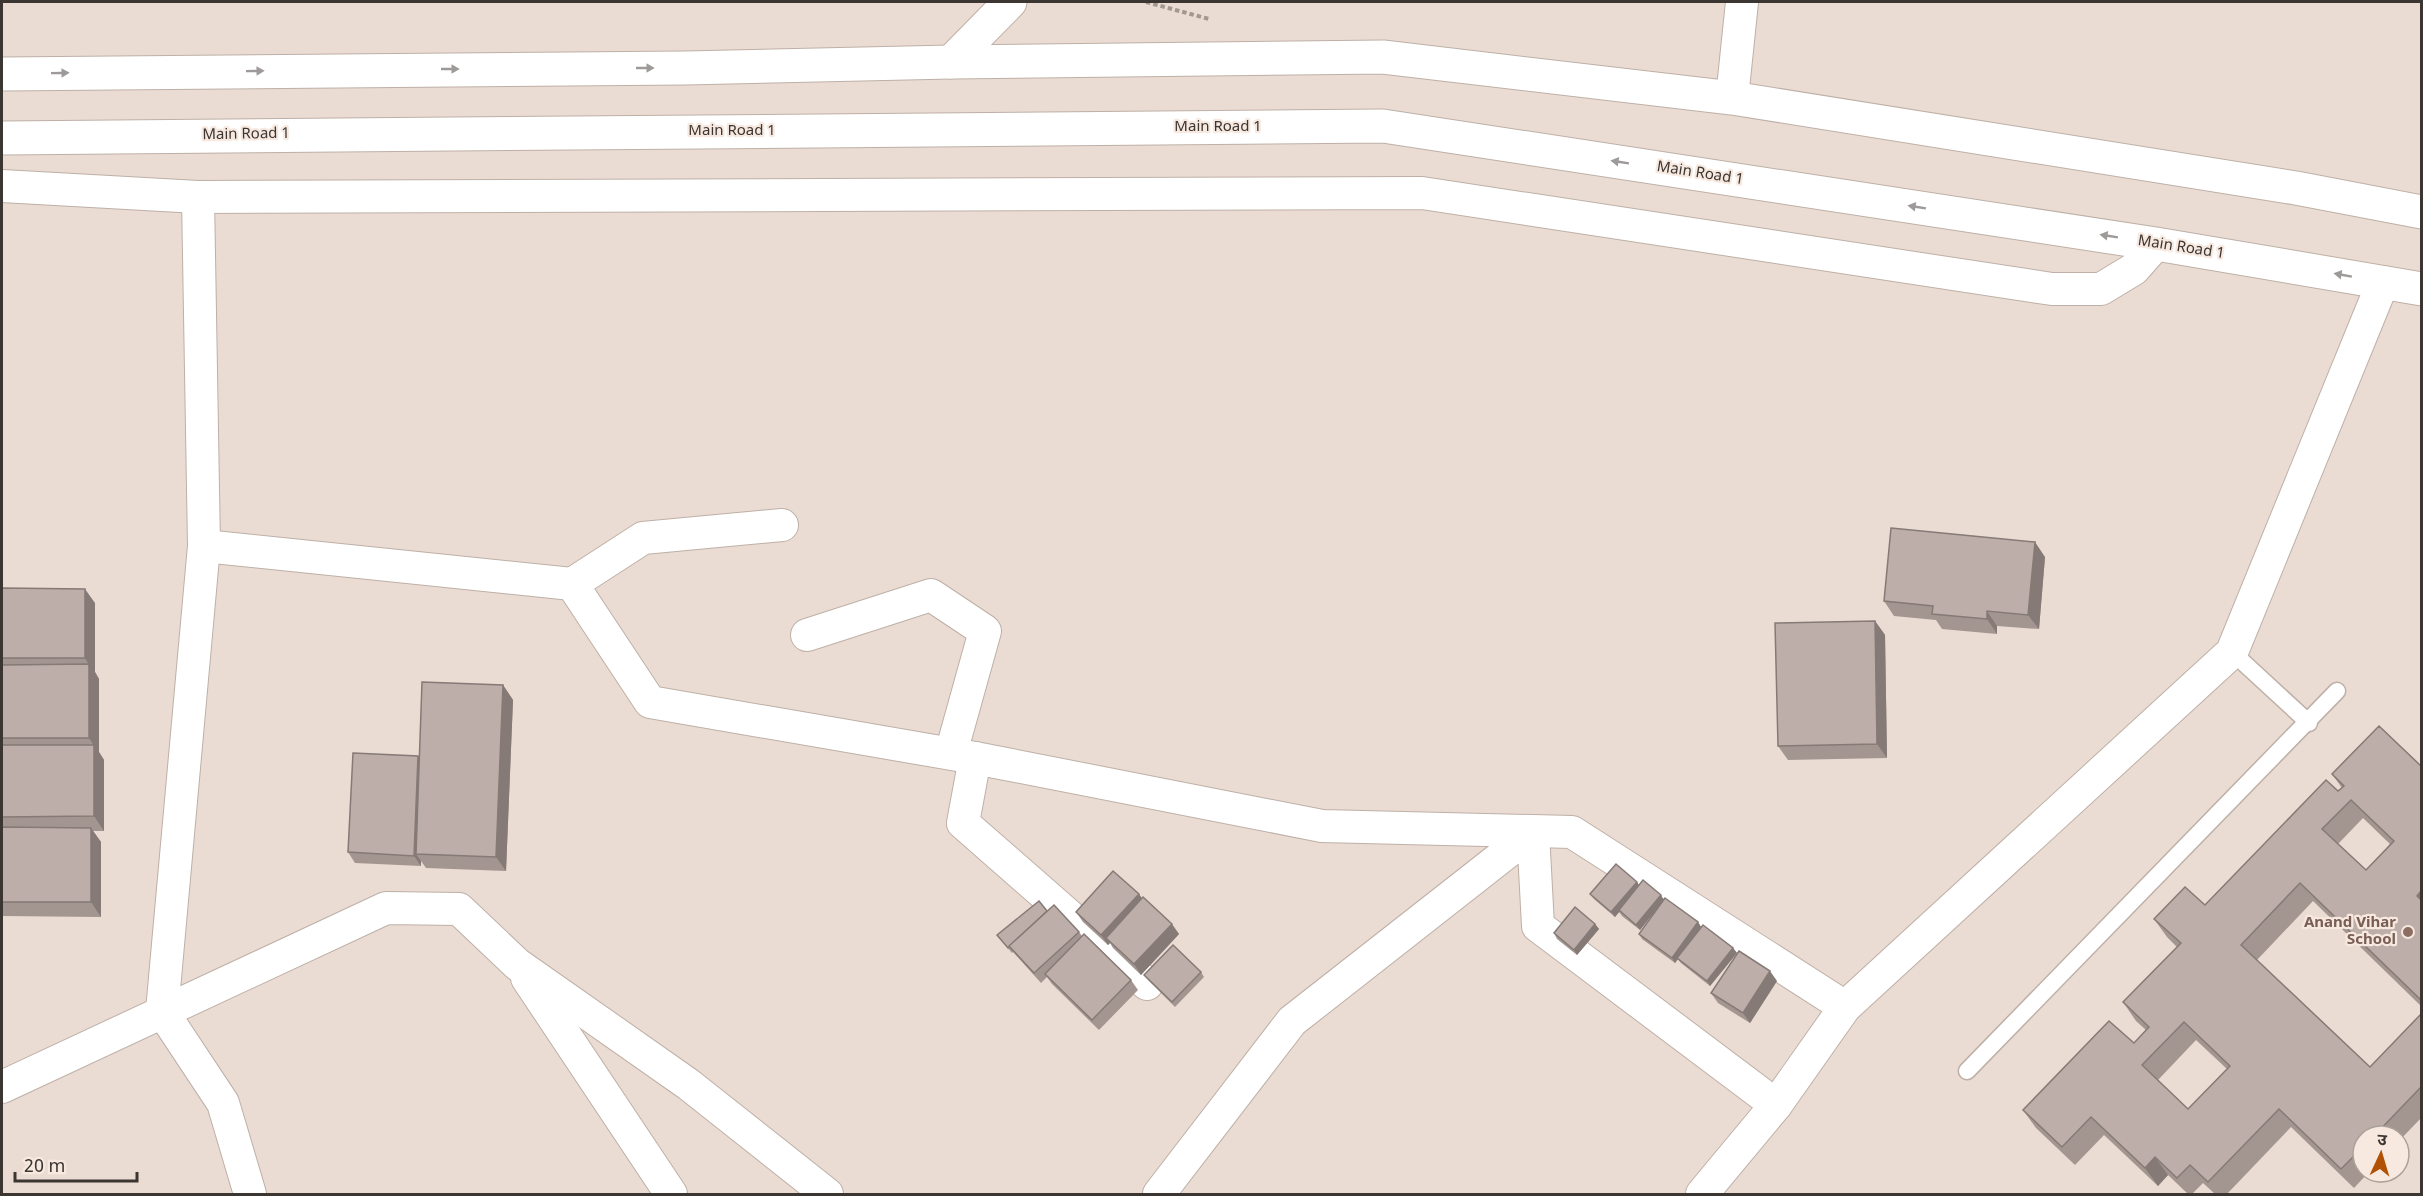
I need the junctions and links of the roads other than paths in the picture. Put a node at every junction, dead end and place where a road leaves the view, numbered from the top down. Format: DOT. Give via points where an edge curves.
graph roads {
  1 [pos="1010,2"];
  2 [pos="1742,2"];
  3 [pos="951,62"];
  4 [pos="2,74"];
  5 [pos="1732,98"];
  6 [pos="2,138"];
  7 [pos="2,186"];
  8 [pos="198,197"];
  9 [pos="2421,212"];
  10 [pos="2156,243"];
  11 [pos="2384,282"];
  12 [pos="2421,289"];
  13 [pos="783,525"];
  14 [pos="204,546"];
  15 [pos="572,584"];
  16 [pos="807,635"];
  17 [pos="2232,652"];
  18 [pos="2337,691"];
  19 [pos="2309,723"];
  20 [pos="963,755"];
  21 [pos="1533,832"];
  22 [pos="517,964"];
  23 [pos="1147,984"];
  24 [pos="1845,1007"];
  25 [pos="162,1011"];
  26 [pos="1967,1071"];
  27 [pos="2,1087"];
  28 [pos="1776,1105"];
  29 [pos="250,1194"];
  30 [pos="671,1194"];
  31 [pos="827,1194"];
  32 [pos="1159,1194"];
  33 [pos="1702,1194"];
  1 -- 3 [label="main road"];
  2 -- 5 [label="street"];
  4 -- 3 [label="main road, one-way"];
  3 -- 5 [label="main road" via="1383,57"];
  5 -- 9 [label="main road" via="2296,188"];
  10 -- 6 [label="main road, Main Road 1, one-way" via="1383,126"];
  7 -- 8 [label="street"];
  8 -- 10 [label="street" via="1422,193 2052,289 2101,289 2134,269"];
  8 -- 14 [label="street"];
  11 -- 10 [label="main road, Main Road 1, one-way"];
  11 -- 12 [label="main road, Main Road 1"];
  11 -- 17 [label="street"];
  13 -- 15 [label="street" via="643,538"];
  14 -- 15 [label="street"];
  14 -- 25 [label="street"];
  15 -- 20 [label="street" via="650,702"];
  16 -- 20 [label="street" via="931,595 985,631"];
  17 -- 19 [label="lane"];
  17 -- 24 [label="street"];
  18 -- 19 [label="lane"];
  19 -- 26 [label="lane"];
  20 -- 21 [label="street" via="1322,826"];
  20 -- 23 [label="street" via="963,823"];
  21 -- 24 [label="street" via="1572,832"];
  21 -- 28 [label="street" via="1538,926"];
  21 -- 32 [label="street" via="1292,1021"];
  22 -- 25 [label="street" via="459,909 386,908"];
  22 -- 30 [label="street"];
  22 -- 31 [label="street" via="688,1084"];
  24 -- 28 [label="street"];
  25 -- 27 [label="street"];
  25 -- 29 [label="street" via="223,1103"];
  28 -- 33 [label="street"];
}
